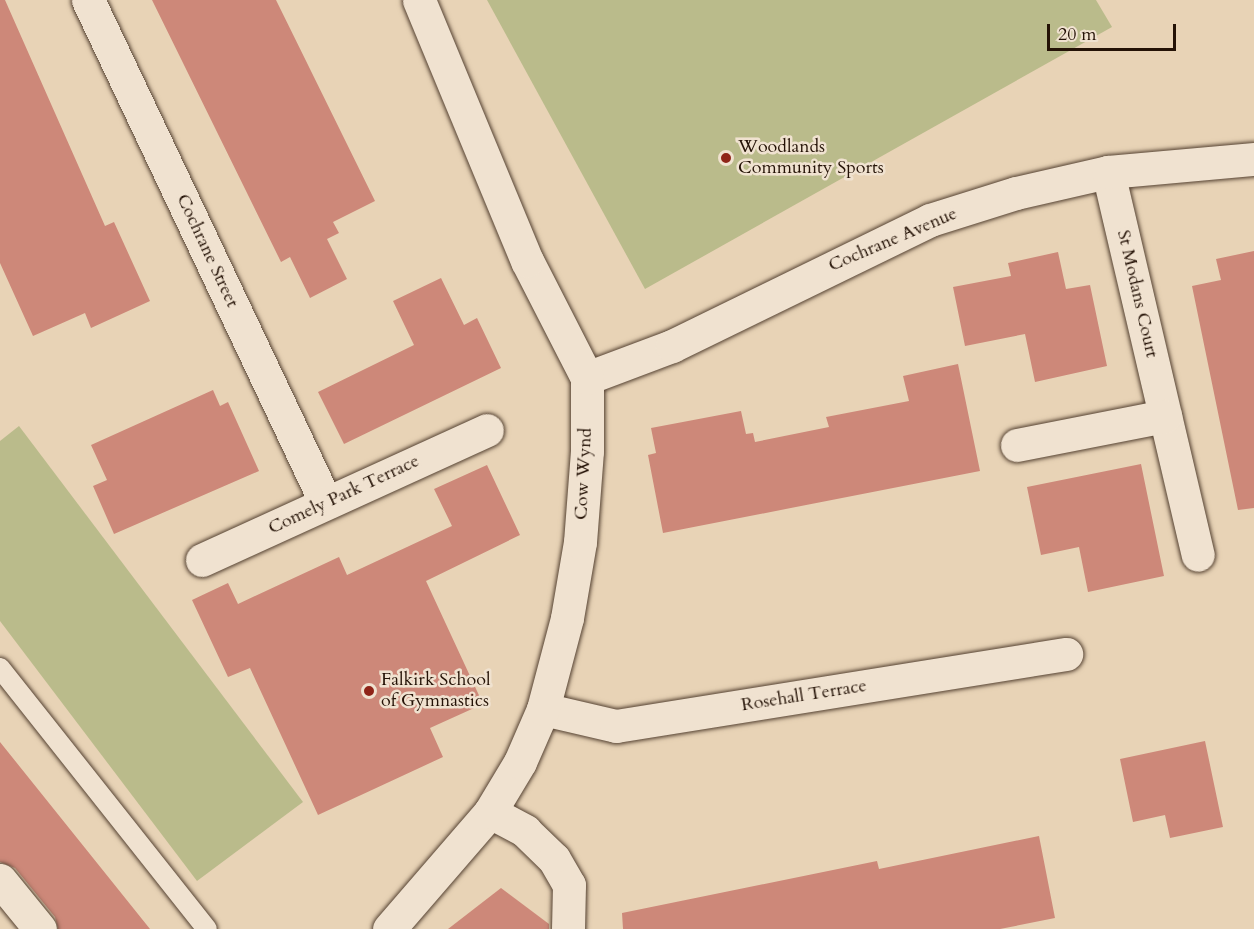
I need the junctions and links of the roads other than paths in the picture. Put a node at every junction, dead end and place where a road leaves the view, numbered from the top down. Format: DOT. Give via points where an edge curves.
graph roads {
  1 [pos="88,0"];
  2 [pos="419,0"];
  3 [pos="1254,159"];
  4 [pos="1108,172"];
  5 [pos="587,378"];
  6 [pos="1165,416"];
  7 [pos="487,430"];
  8 [pos="1017,445"];
  9 [pos="326,503"];
  10 [pos="1198,555"];
  11 [pos="202,560"];
  12 [pos="1066,654"];
  13 [pos="0,668"];
  14 [pos="543,709"];
  15 [pos="490,812"];
  16 [pos="0,880"];
  17 [pos="40,929"];
  18 [pos="207,929"];
  19 [pos="389,929"];
  20 [pos="568,929"];
  1 -- 9 [label="street, Cochrane Street"];
  2 -- 5 [label="street, Cow Wynd" via="526,261"];
  3 -- 4 [label="street, Cochrane Avenue"];
  4 -- 5 [label="street, Cochrane Avenue" via="1016,193 930,220 672,346"];
  4 -- 6 [label="street, St Modans Court"];
  5 -- 14 [label="street, Cow Wynd" via="587,451 580,542 567,618"];
  6 -- 8 [label="street"];
  6 -- 10 [label="street, St Modans Court"];
  7 -- 9 [label="street, Comely Park Terrace"];
  9 -- 11 [label="street, Comely Park Terrace"];
  12 -- 14 [label="street, Rosehall Terrace" via="616,726"];
  13 -- 18 [label="lane"];
  14 -- 15 [label="street, Cow Wynd" via="520,762"];
  15 -- 19 [label="street, Cow Wynd"];
  15 -- 20 [label="street" via="525,831 554,858 568,885"];
  16 -- 17 [label="street"];
}
